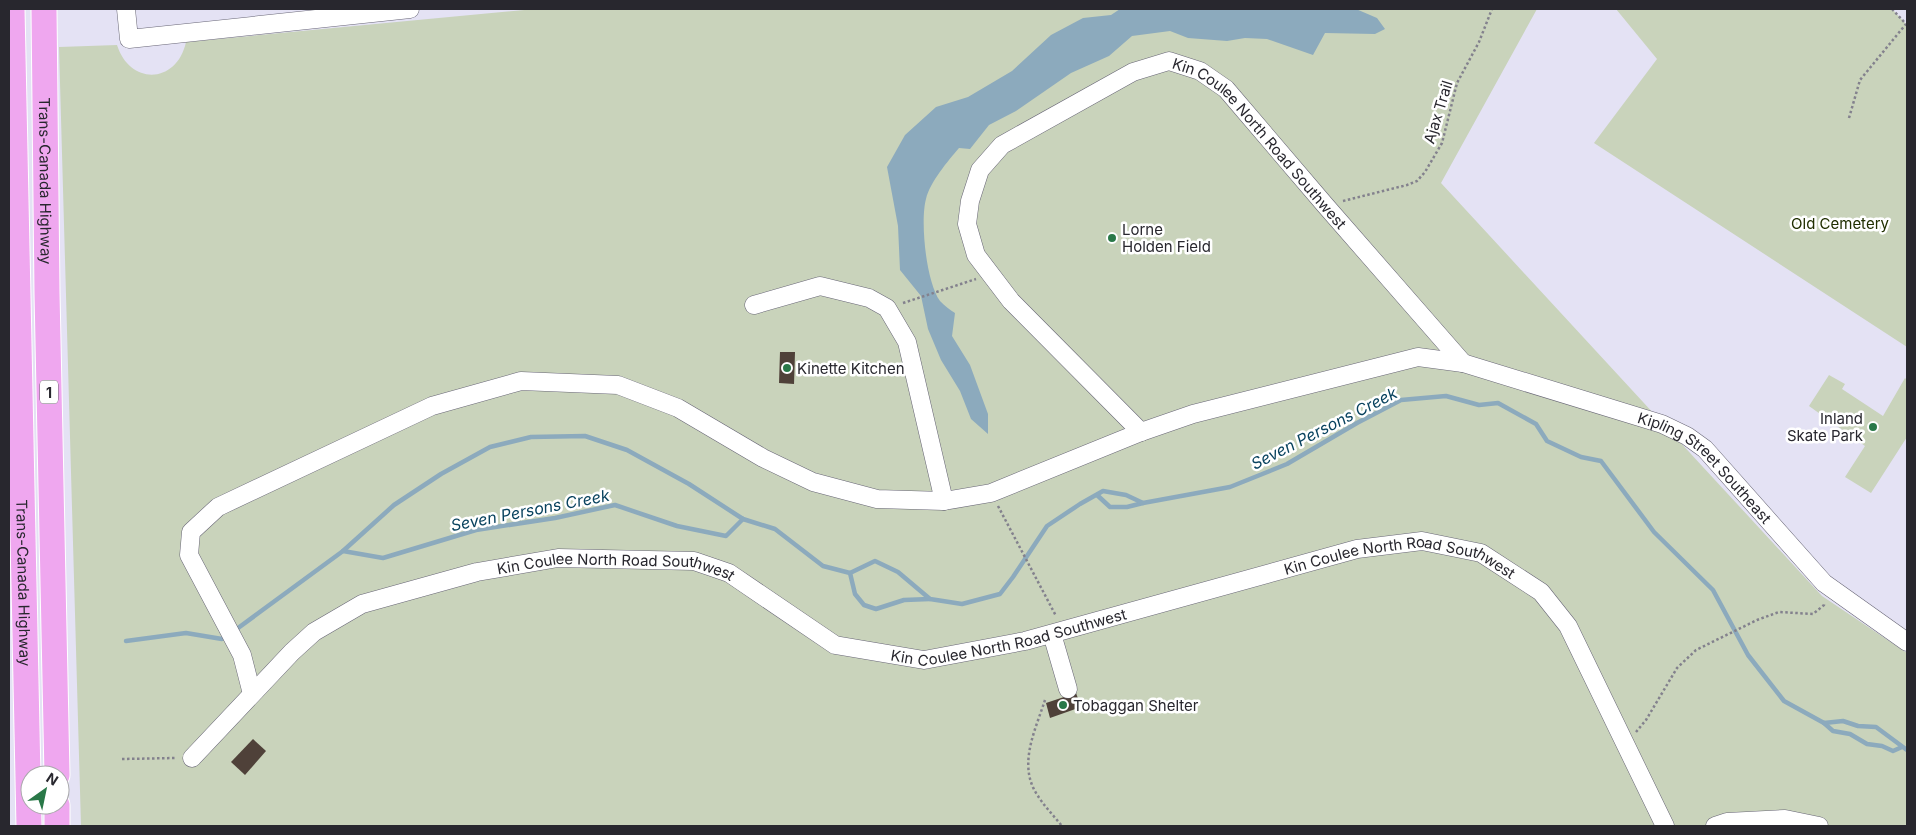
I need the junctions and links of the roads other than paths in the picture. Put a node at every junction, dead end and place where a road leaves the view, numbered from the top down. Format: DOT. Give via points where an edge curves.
graph roads {
  1 [pos="12,9"];
  2 [pos="44,9"];
  3 [pos="126,9"];
  4 [pos="410,9"];
  5 [pos="9,198"];
  6 [pos="754,304"];
  7 [pos="1432,330"];
  8 [pos="1418,357"];
  9 [pos="1463,362"];
  10 [pos="1141,432"];
  11 [pos="21,433"];
  12 [pos="944,501"];
  13 [pos="1058,632"];
  14 [pos="1907,642"];
  15 [pos="1068,690"];
  16 [pos="252,694"];
  17 [pos="192,758"];
  18 [pos="56,765"];
  19 [pos="29,826"];
  20 [pos="1665,826"];
  21 [pos="1714,826"];
  22 [pos="1820,826"];
  1 -- 11 [label="highway, Trans-Canada Highway / 1"];
  2 -- 18 [label="highway, Trans-Canada Highway / 1"];
  3 -- 4 [label="street" via="129,39"];
  5 -- 11 [label="highway"];
  6 -- 12 [label="street" via="820,286 869,298 887,308 907,342"];
  7 -- 8 [label="street"];
  7 -- 9 [label="street, Kin Coulee North Road Southwest"];
  7 -- 10 [label="street, Kin Coulee North Road Southwest" via="1226,90 1200,71 1169,61 1133,72 1005,144 980,170 967,224 976,255 1011,301"];
  8 -- 9 [label="street"];
  8 -- 10 [label="street" via="1193,414"];
  9 -- 14 [label="street, Kipling Street Southeast" via="1662,424 1687,436 1704,449 1824,584"];
  10 -- 12 [label="street" via="991,493"];
  11 -- 19 [label="highway, Trans-Canada Highway / 1"];
  12 -- 16 [label="street" via="877,499 813,482 763,458 678,408 618,385 522,381 432,406 218,507 191,532 189,555 242,655"];
  13 -- 15 [label="street"];
  13 -- 16 [label="street, Kin Coulee North Road Southwest" via="924,660 835,645 729,573 694,561 558,558 477,572 362,604 314,632"];
  13 -- 20 [label="street, Kin Coulee North Road Southwest" via="1357,549 1422,540 1481,553 1541,592 1568,626"];
  16 -- 17 [label="street, Kin Coulee North Road Southwest"];
  21 -- 22 [label="street" via="1727,822 1785,819"];
}
